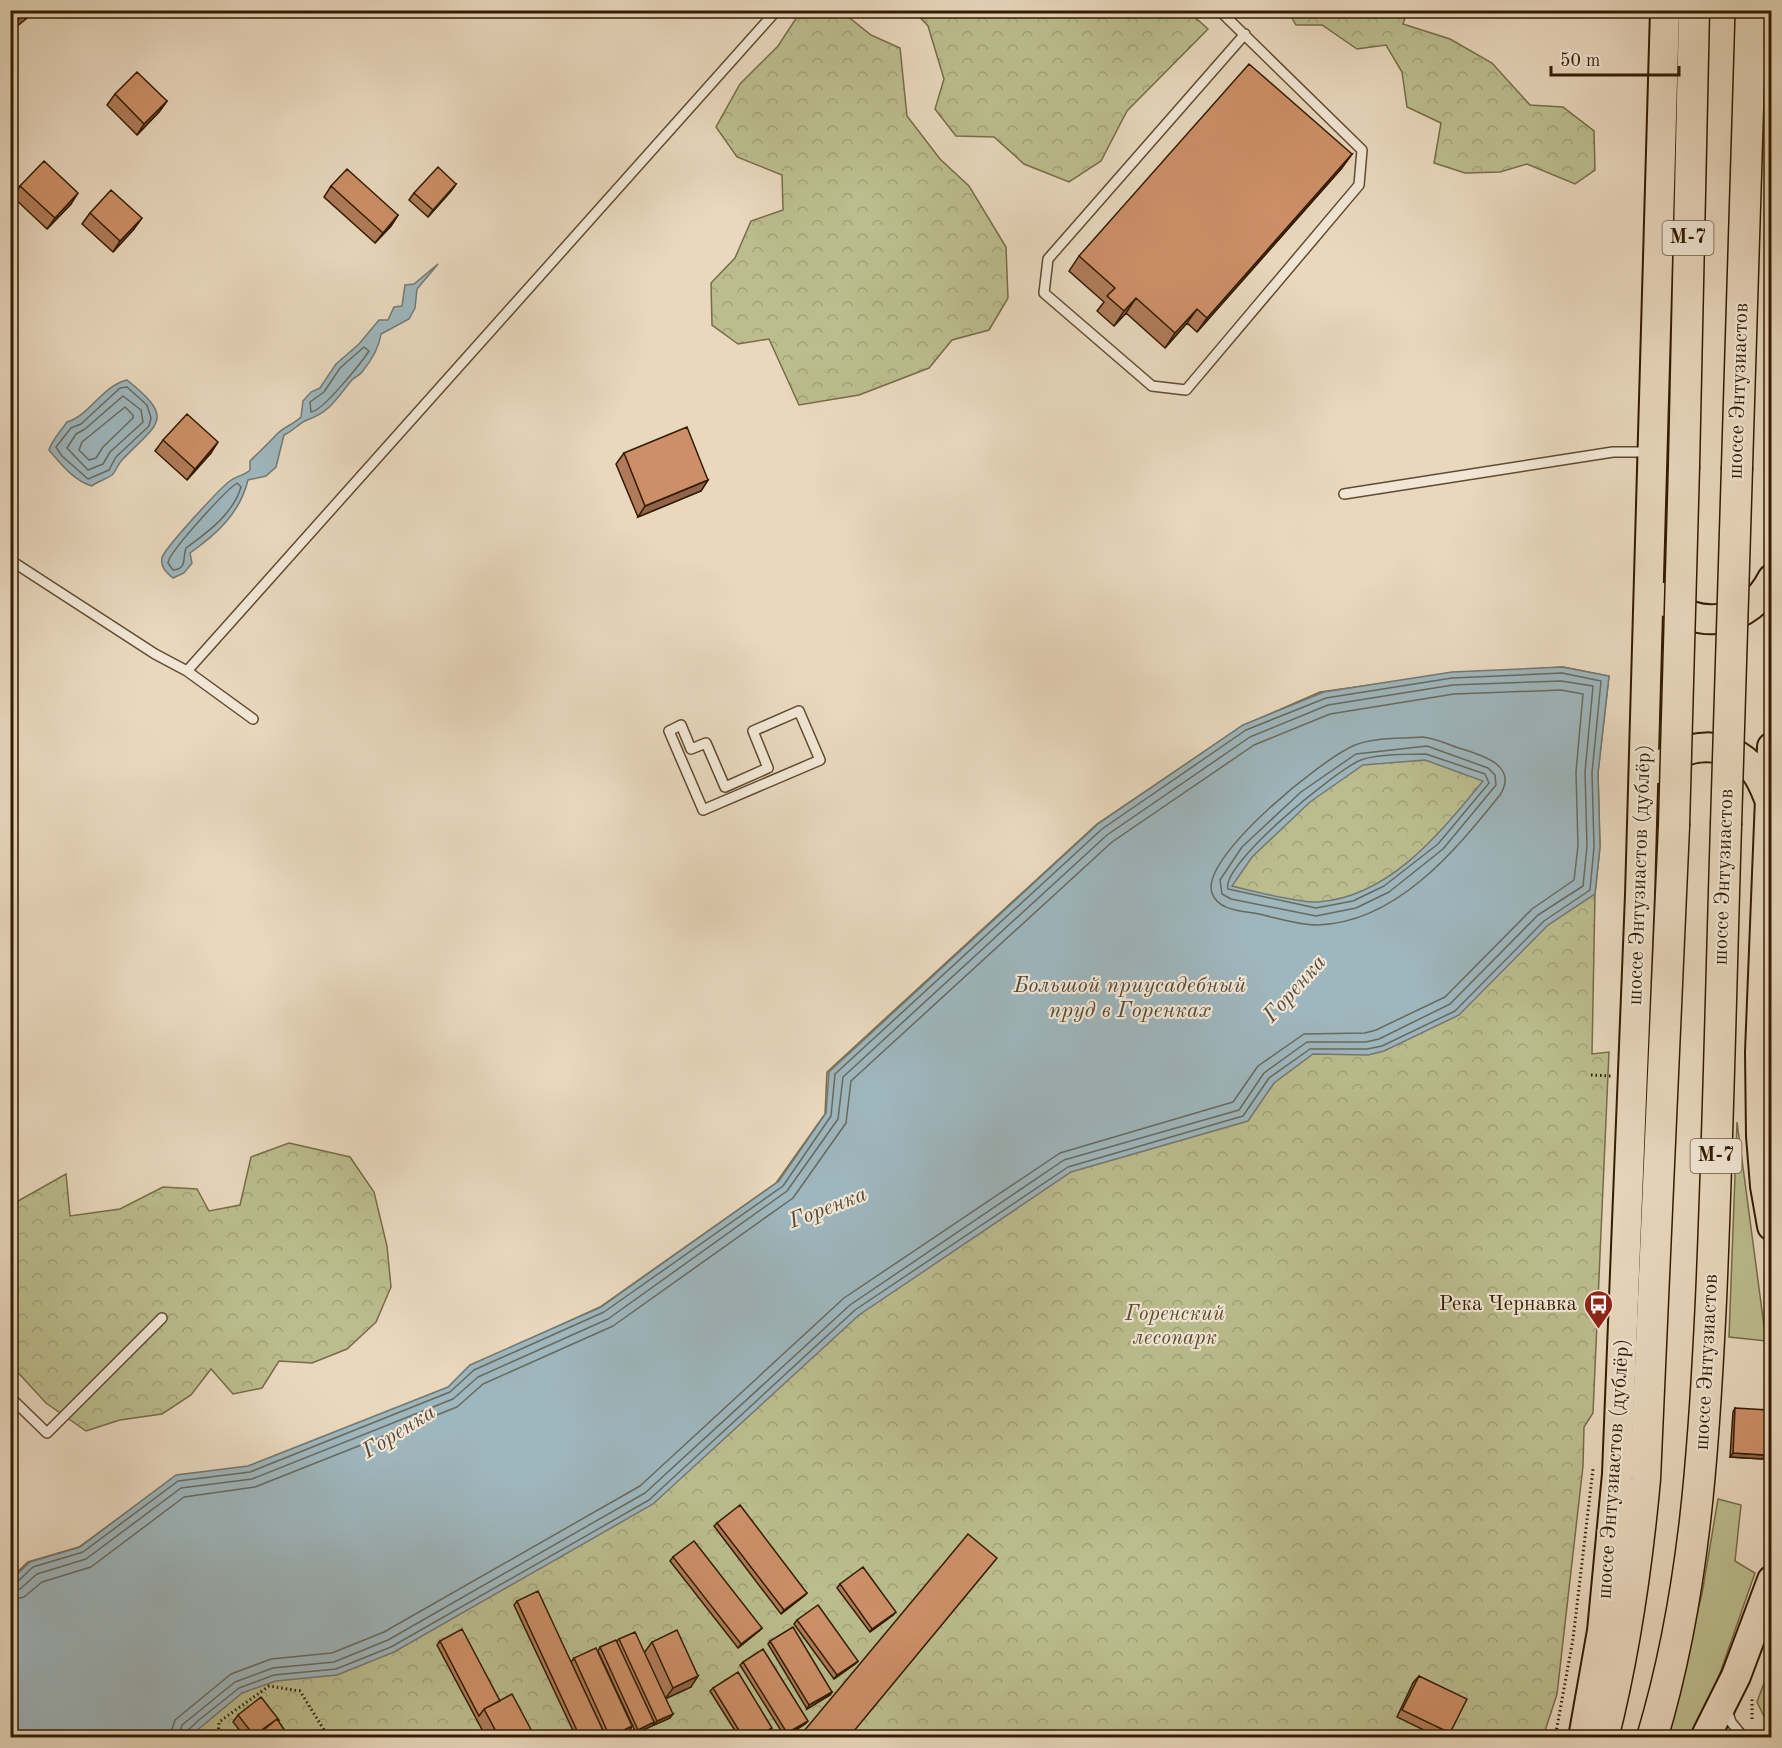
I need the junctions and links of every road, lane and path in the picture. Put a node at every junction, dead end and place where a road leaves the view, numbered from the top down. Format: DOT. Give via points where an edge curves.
graph roads {
  1 [pos="777,10"];
  2 [pos="1219,10"];
  3 [pos="1665,10"];
  4 [pos="1694,10"];
  5 [pos="1751,10"];
  6 [pos="1245,34"];
  7 [pos="1652,452"];
  8 [pos="1344,494"];
  9 [pos="10,560"];
  10 [pos="1649,572"];
  11 [pos="1772,579"];
  12 [pos="187,671"];
  13 [pos="253,719"];
  14 [pos="1772,747"];
  15 [pos="820,760"];
  16 [pos="1642,798"];
  17 [pos="1770,801"];
  18 [pos="1768,943"];
  19 [pos="1766,1040"];
  20 [pos="1591,1075"];
  21 [pos="1613,1076"];
  22 [pos="1772,1226"];
  23 [pos="162,1318"];
  24 [pos="10,1397"];
  25 [pos="1772,1580"];
  26 [pos="1727,1695"];
  27 [pos="240,1708"];
  28 [pos="244,1713"];
  29 [pos="218,1737"];
  30 [pos="329,1737"];
  31 [pos="1583,1737"];
  32 [pos="1602,1737"];
  33 [pos="1652,1737"];
  34 [pos="1705,1737"];
  35 [pos="1744,1737"];
  1 -- 12 [label="lane"];
  2 -- 6 [label="lane"];
  3 -- 7 [label="main road, шоссе Энтузиастов (дублёр)"];
  4 -- 32 [label="highway, М-7, bridge" via="1683,591 1645,1479 1628,1624"];
  5 -- 33 [label="highway, шоссе Энтузиастов / М-7, bridge" via="1714,1232 1700,1486 1685,1602"];
  6 -- 6 [label="lane" via="1048,259 1044,293 1152,386 1186,390 1359,185 1362,150"];
  7 -- 8 [label="lane" via="1613,452"];
  7 -- 10 [label="main road, шоссе Энтузиастов (дублёр)"];
  9 -- 12 [label="lane"];
  10 -- 11 [label="main road" via="1671,606 1690,616 1712,620 1743,612 1760,598"];
  10 -- 16 [label="main road, шоссе Энтузиастов (дублёр)"];
  12 -- 13 [label="lane"];
  14 -- 17 [label="main road"];
  15 -- 15 [label="lane" via="799,711 753,731 768,768 725,787 706,743 691,749 681,725 669,731 703,810"];
  16 -- 17 [label="main road" via="1652,776 1667,760 1686,750 1708,747 1729,751 1747,762 1761,779"];
  16 -- 31 [label="main road, шоссе Энтузиастов (дублёр)" via="1617,1474 1602,1632"];
  17 -- 18 [label="main road"];
  18 -- 19 [label="main road"];
  19 -- 22 [label="main road" via="1761,1136"];
  20 -- 21 [label="path"];
  23 -- 24 [label="lane" via="47,1433"];
  25 -- 26 [label="main road" via="1753,1637"];
  26 -- 34 [label="main road"];
  26 -- 35 [label="lane" via="1728,1715"];
  27 -- 28 [label="path"];
  27 -- 29 [label="path" via="219,1722"];
  27 -- 30 [label="path" via="269,1686 300,1691"];
}
